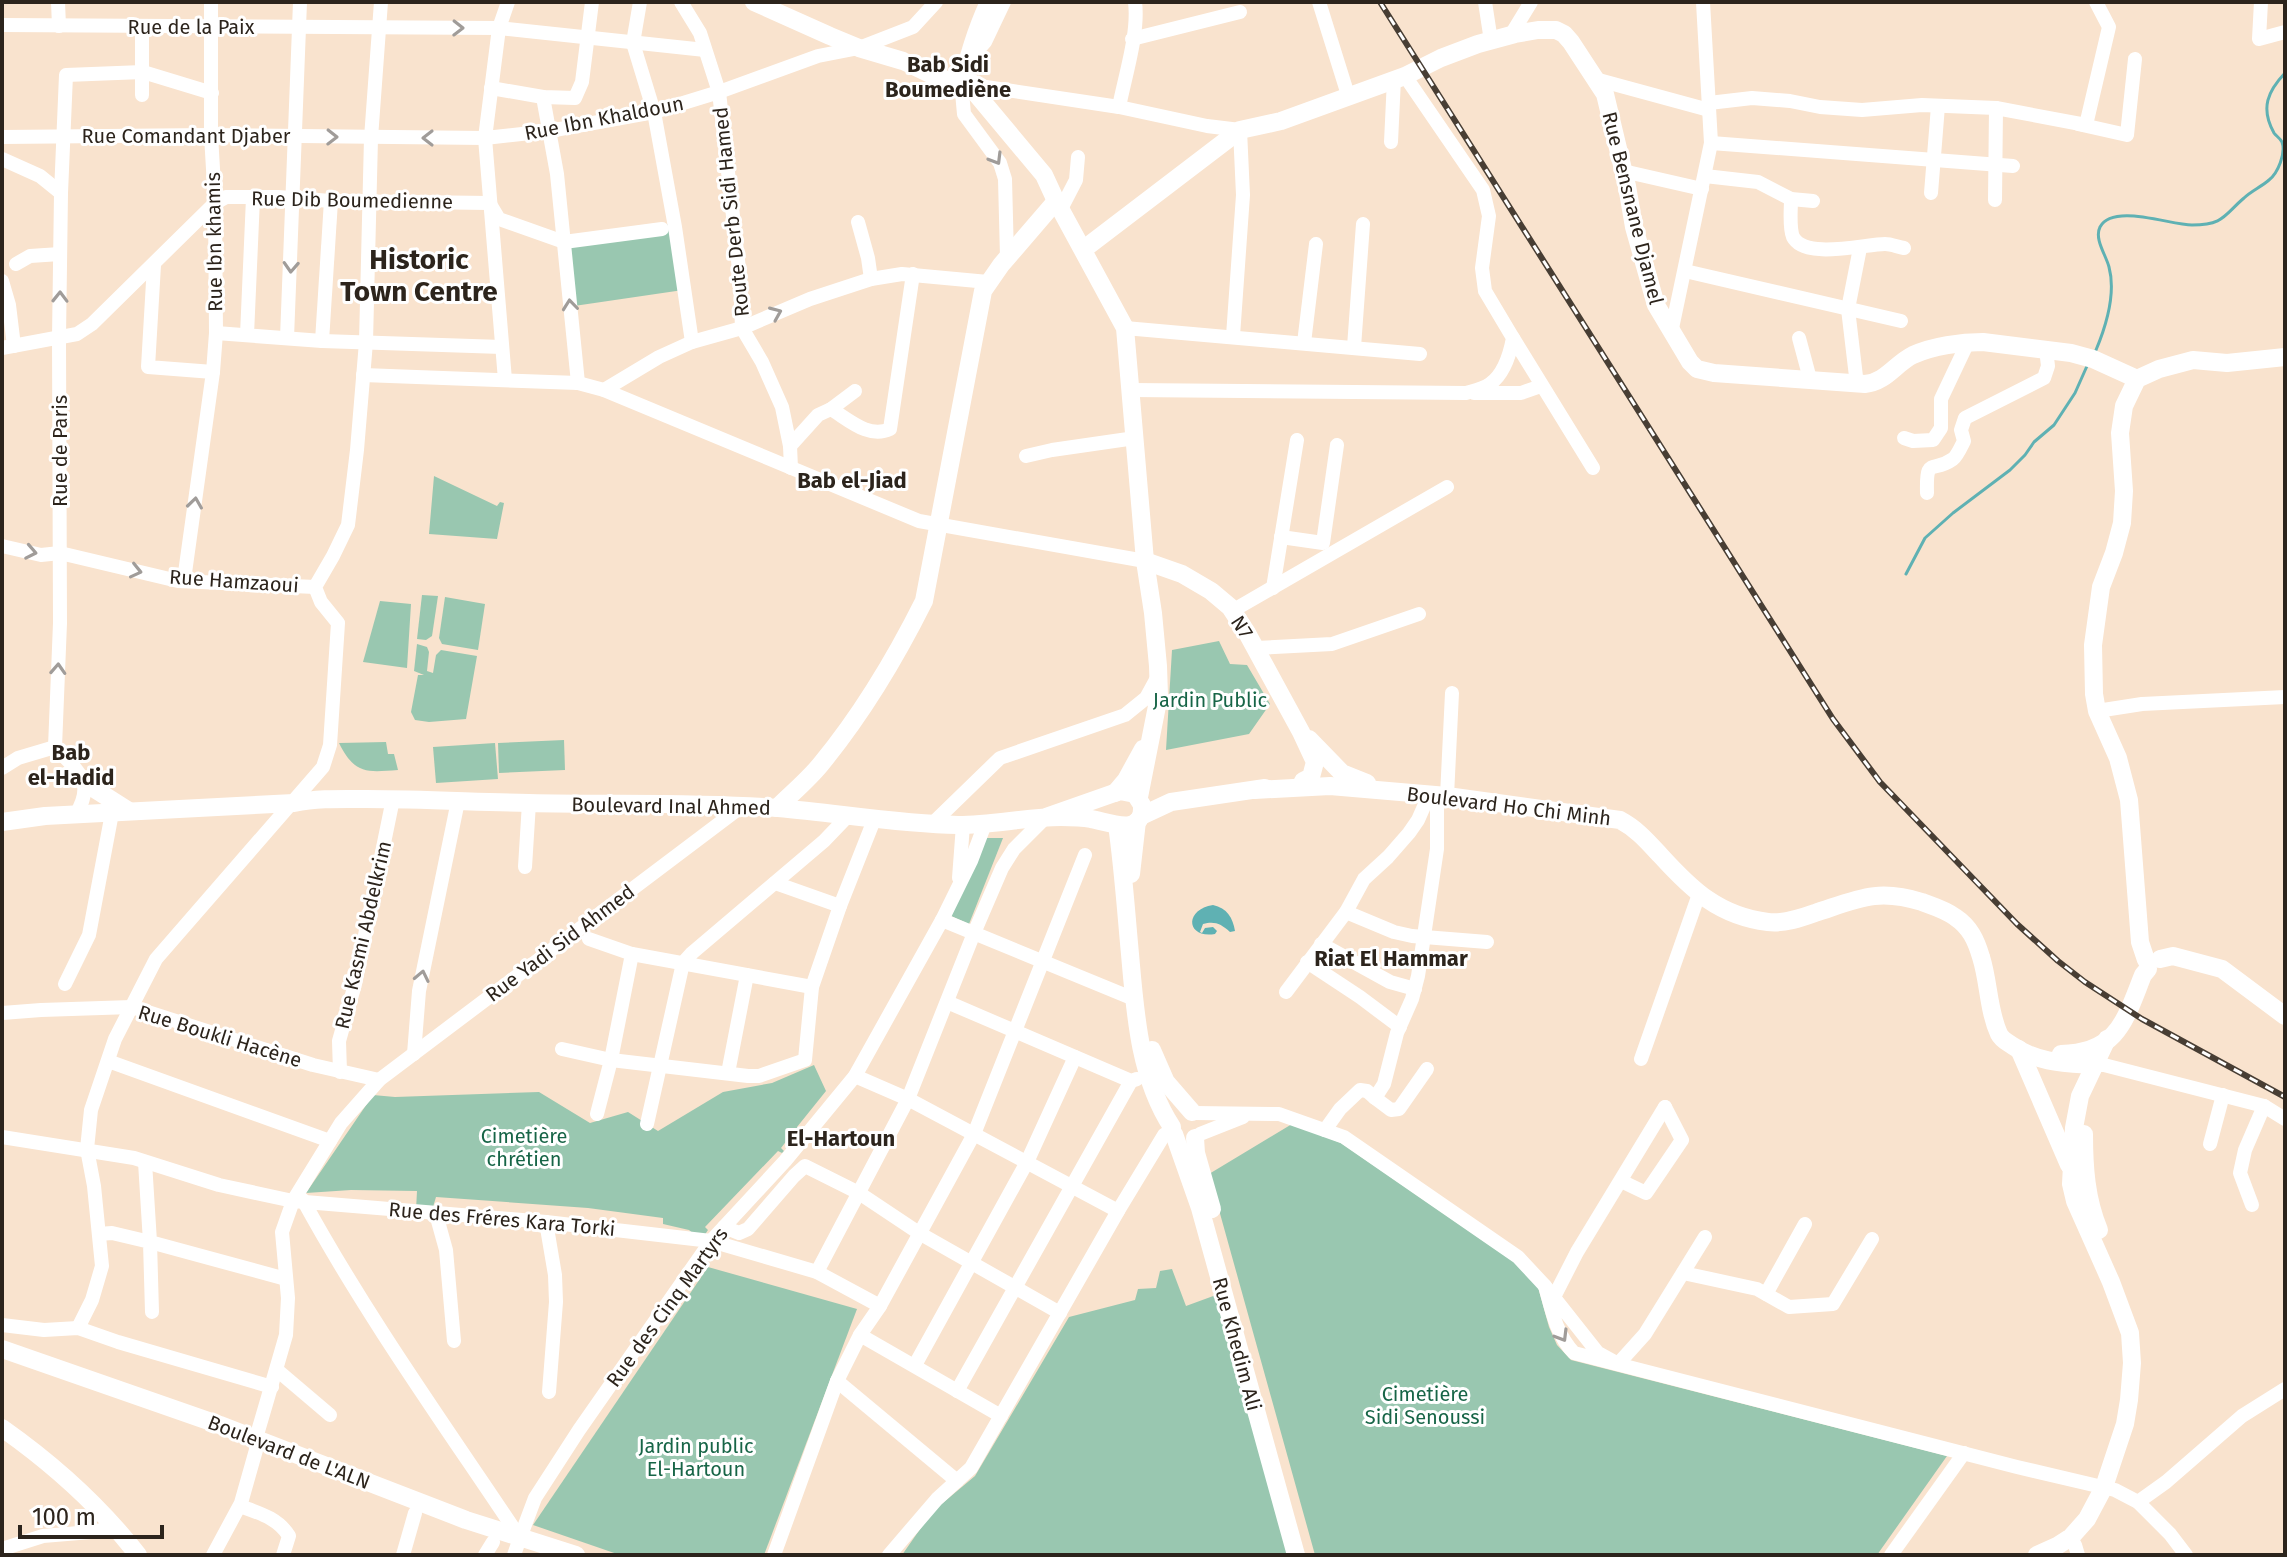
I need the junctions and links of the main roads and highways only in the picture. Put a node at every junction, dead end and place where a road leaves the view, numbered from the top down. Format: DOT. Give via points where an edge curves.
graph roads {
  1 [pos="754,2"];
  2 [pos="989,2"];
  3 [pos="967,88"];
  4 [pos="1058,205"];
  5 [pos="1084,249"];
  6 [pos="2285,357"];
  7 [pos="2137,379"];
  8 [pos="1145,561"];
  9 [pos="1152,732"];
  10 [pos="1301,732"];
  11 [pos="820,765"];
  12 [pos="1303,781"];
  13 [pos="85,783"];
  14 [pos="1330,783"];
  15 [pos="1254,790"];
  16 [pos="1388,791"];
  17 [pos="1114,794"];
  18 [pos="777,808"];
  19 [pos="1139,809"];
  20 [pos="809,812"];
  21 [pos="122,813"];
  22 [pos="1046,817"];
  23 [pos="2,822"];
  24 [pos="1116,824"];
  25 [pos="2154,963"];
  26 [pos="2285,1016"];
  27 [pos="2118,1029"];
  28 [pos="2012,1042"];
  29 [pos="2099,1065"];
  30 [pos="1193,1112"];
  31 [pos="1171,1127"];
  32 [pos="1197,1136"];
  33 [pos="2070,1168"];
  34 [pos="2075,1201"];
  35 [pos="2094,1218"];
  36 [pos="2,1349"];
  37 [pos="2,1359"];
  38 [pos="2,1428"];
  39 [pos="256,1444"];
  40 [pos="2109,1488"];
  41 [pos="521,1549"];
  42 [pos="486,1552"];
  43 [pos="2071,1552"];
  44 [pos="138,1555"];
  45 [pos="576,1555"];
  46 [pos="1296,1555"];
  47 [pos="1305,1555"];
  48 [pos="2037,1555"];
  1 -- 3 [label="main road"];
  2 -- 3 [label="main road" via="973,37"];
  3 -- 4 [label="main road" via="1044,175"];
  4 -- 5 [label="main road"];
  4 -- 11 [label="main road" via="1007,257 983,291 924,601 869,700"];
  5 -- 7 [label="main road, Rue Bensnane Djamel" via="1240,130 1281,121 1491,41 1548,29 1564,34 1605,94 1656,305 1697,369 1857,385 1878,382 1911,356 1968,342 2093,359"];
  5 -- 8 [label="main road" via="1125,328"];
  6 -- 7 [label="main road" via="2227,363 2193,360"];
  7 -- 25 [label="main road" via="2124,406 2120,433 2122,523 2101,587 2093,645 2094,694 2129,800 2140,942"];
  8 -- 9 [label="main road" via="1159,696"];
  8 -- 10 [label="main road, N7" via="1182,574 1232,611"];
  9 -- 17 [label="main road"];
  9 -- 19 [label="main road"];
  10 -- 12 [label="main road" via="1315,762 1311,777"];
  10 -- 14 [label="main road" via="1327,769"];
  10 -- 16 [label="main road" via="1342,773"];
  11 -- 18 [label="main road"];
  11 -- 20 [label="main road"];
  12 -- 14 [label="main road"];
  12 -- 15 [label="main road"];
  13 -- 21 [label="main road"];
  14 -- 15 [label="main road"];
  14 -- 16 [label="main road, Boulevard Ho Chi Minh"];
  15 -- 19 [label="main road"];
  16 -- 28 [label="main road, Boulevard Ho Chi Minh" via="1620,820 1635,828 1706,900 1769,922 1874,895 1931,905 1968,927 1984,965 1994,1018"];
  17 -- 19 [label="main road" via="1125,791"];
  17 -- 22 [label="main road"];
  17 -- 24 [label="main road" via="1107,809"];
  18 -- 20 [label="main road, Boulevard Inal Ahmed"];
  18 -- 21 [label="main road, Boulevard Inal Ahmed" via="313,799"];
  19 -- 24 [label="main road" via="1127,826"];
  19 -- 30 [label="main road" via="1130,890 1148,1035 1166,1082"];
  20 -- 22 [label="main road, Boulevard Inal Ahmed" via="962,825"];
  21 -- 23 [label="main road, Boulevard Inal Ahmed"];
  22 -- 24 [label="main road"];
  24 -- 31 [label="main road, Rue Khedim Ali" via="1134,999 1149,1075"];
  25 -- 26 [label="main road" via="2178,971 2222,969"];
  25 -- 27 [label="main road" via="2154,983"];
  27 -- 28 [label="main road" via="2096,1049 2080,1054"];
  27 -- 29 [label="main road"];
  28 -- 29 [label="main road" via="2027,1056"];
  28 -- 33 [label="main road"];
  28 -- 34 [label="main road"];
  29 -- 33 [label="main road" via="2080,1096"];
  29 -- 35 [label="main road" via="2084,1132"];
  30 -- 31 [label="main road" via="1178,1114"];
  30 -- 32 [label="main road" via="1201,1120"];
  31 -- 32 [label="main road" via="1184,1141"];
  31 -- 46 [label="main road, Rue Khedim Ali" via="1200,1208"];
  32 -- 47 [label="main road, Rue Khedim Ali" via="1196,1153"];
  33 -- 34 [label="main road"];
  33 -- 35 [label="main road"];
  34 -- 40 [label="main road" via="2130,1333 2125,1424"];
  35 -- 40 [label="main road" via="2139,1334 2143,1366 2134,1429"];
  36 -- 39 [label="main road, Boulevard de L'ALN"];
  37 -- 39 [label="main road"];
  38 -- 44 [label="main road" via="61,1473"];
  39 -- 41 [label="main road, Boulevard de L'ALN" via="400,1496"];
  39 -- 42 [label="main road" via="415,1513"];
  40 -- 43 [label="main road" via="2101,1517"];
  40 -- 48 [label="main road" via="2071,1537"];
  41 -- 42 [label="main road"];
  41 -- 45 [label="main road, Boulevard de L'ALN"];
}
